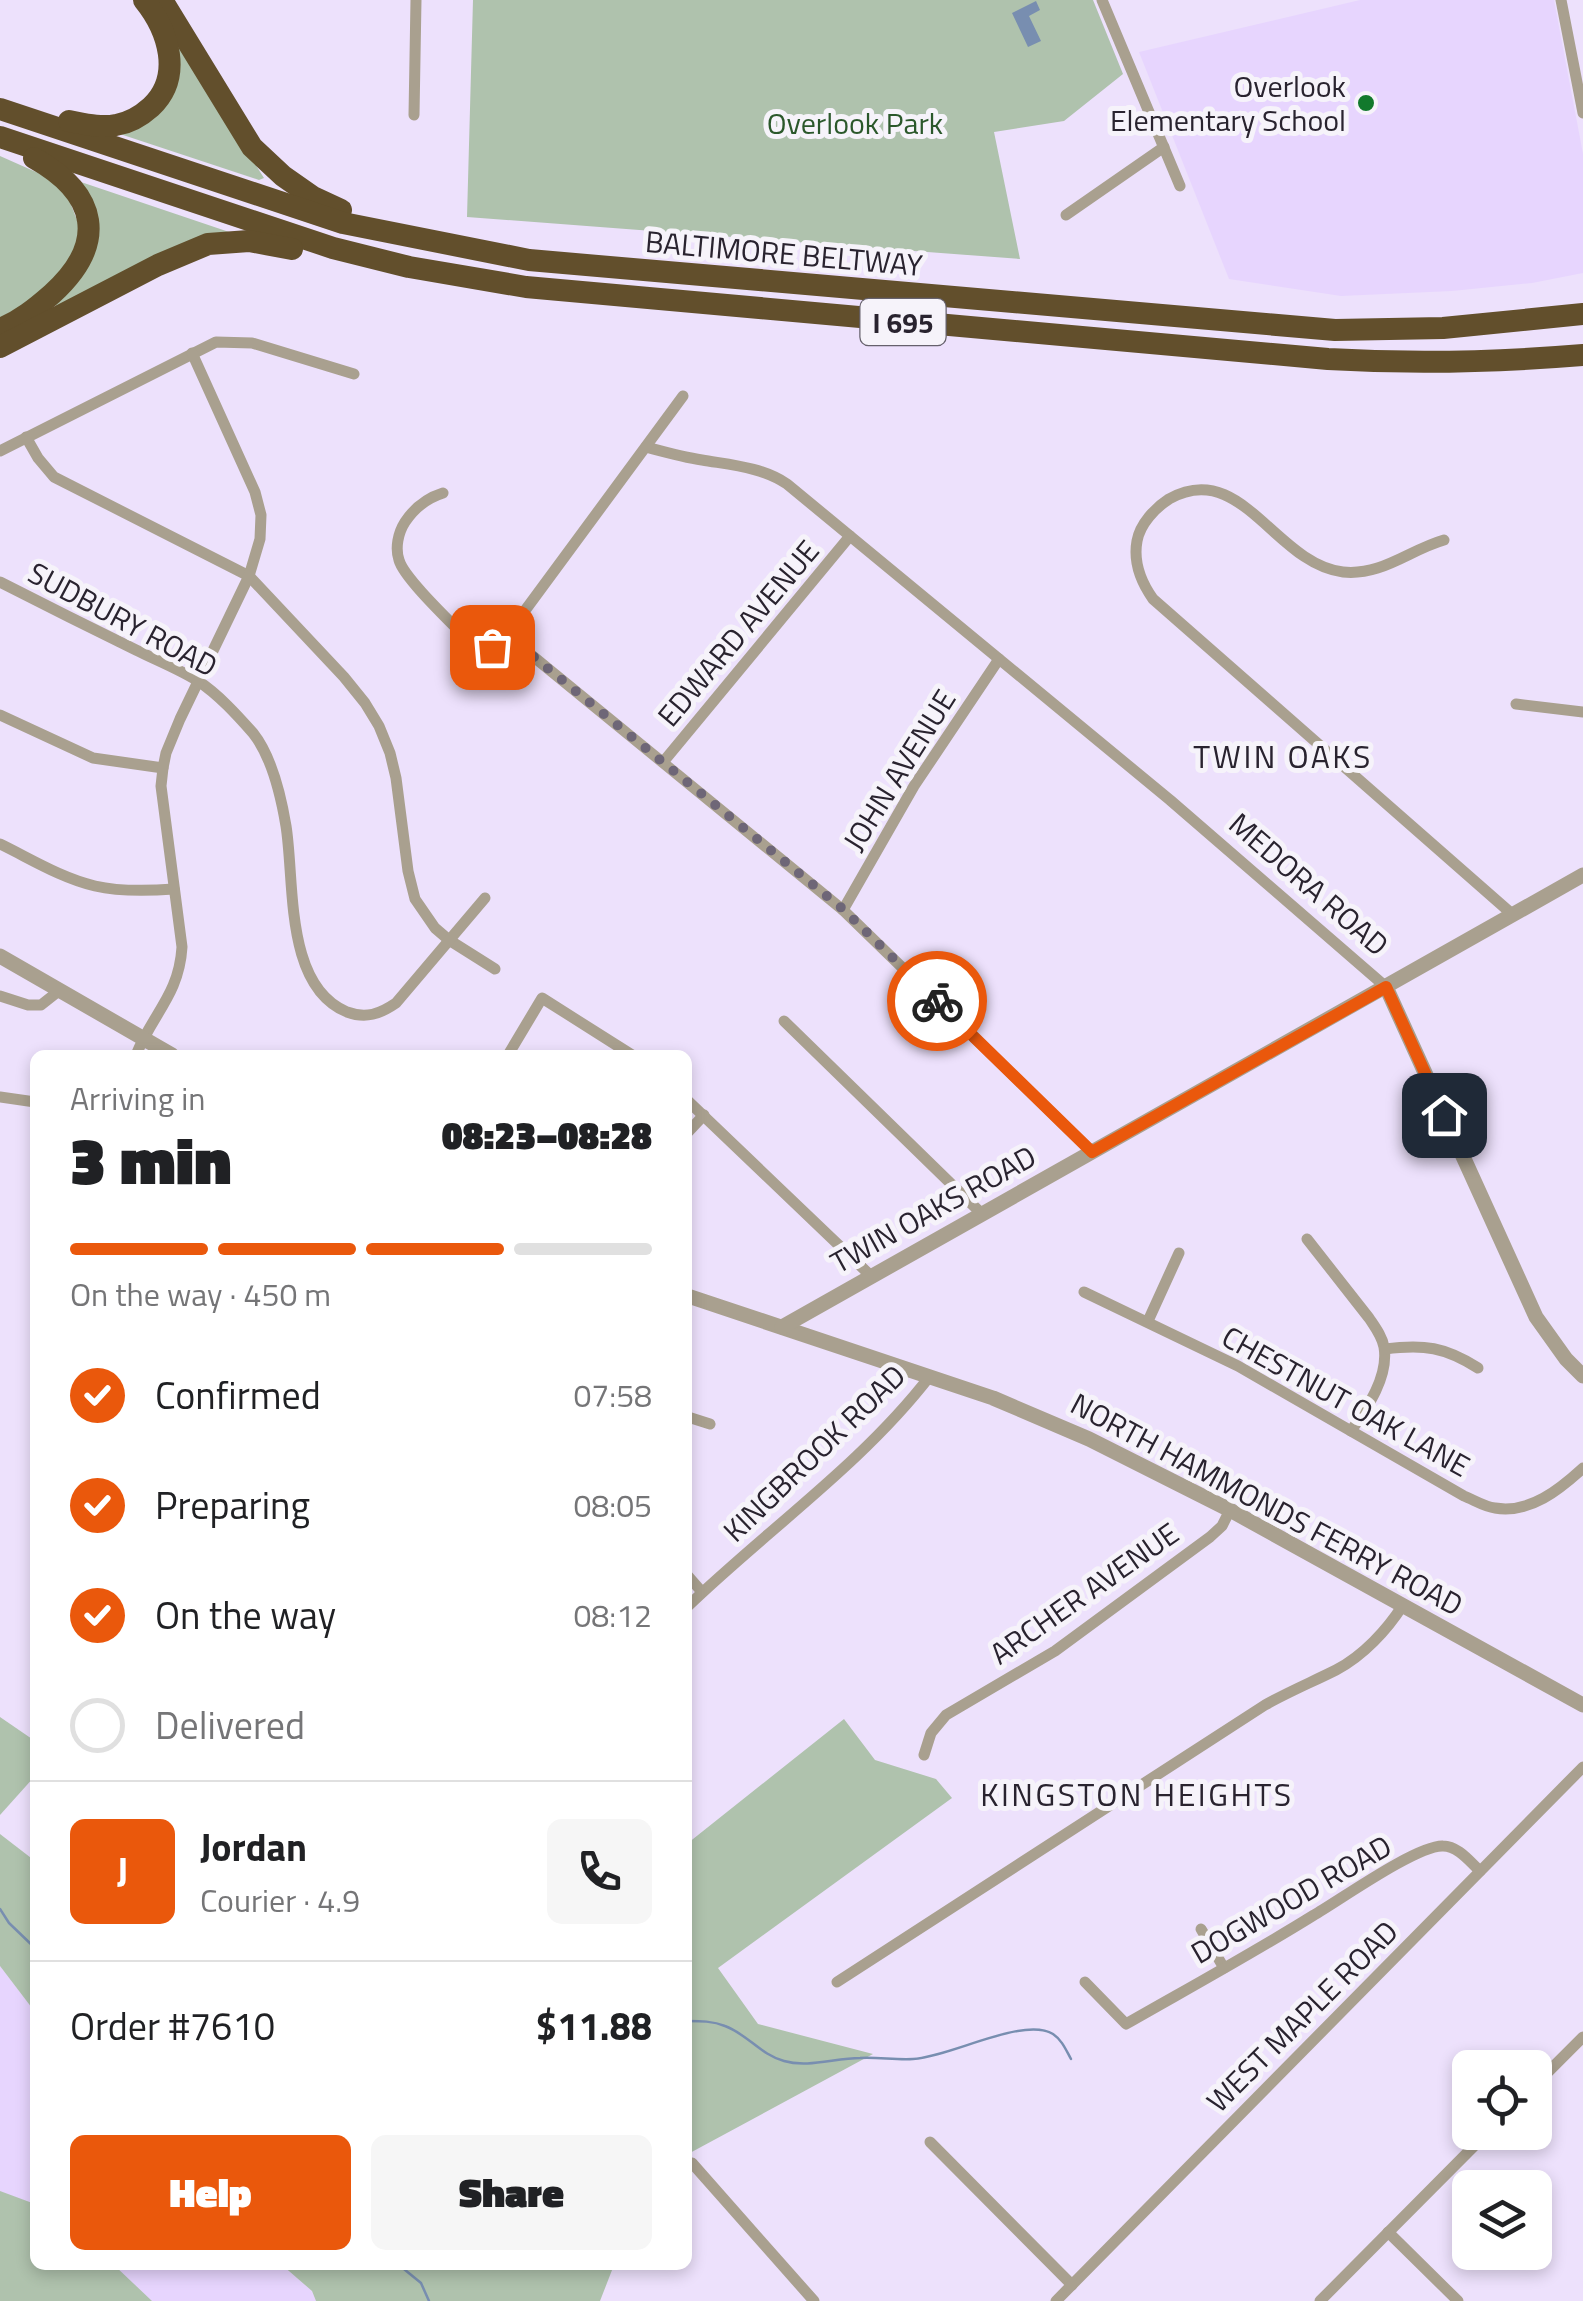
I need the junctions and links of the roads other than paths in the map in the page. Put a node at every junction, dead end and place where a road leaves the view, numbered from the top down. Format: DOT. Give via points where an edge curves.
graph roads {
  1 [pos="144,0"];
  2 [pos="162,0"];
  3 [pos="416,0"];
  4 [pos="1102,0"];
  5 [pos="1561,0"];
  6 [pos="0,108"];
  7 [pos="1583,112"];
  8 [pos="414,116"];
  9 [pos="0,138"];
  10 [pos="1164,147"];
  11 [pos="1180,186"];
  12 [pos="1066,216"];
  13 [pos="453,244"];
  14 [pos="478,280"];
  15 [pos="1578,314"];
  16 [pos="0,329"];
  17 [pos="0,347"];
  18 [pos="192,353"];
  19 [pos="1583,355"];
  20 [pos="1328,359"];
  21 [pos="1583,368"];
  22 [pos="354,374"];
  23 [pos="683,396"];
  24 [pos="26,437"];
  25 [pos="646,448"];
  26 [pos="0,451"];
  27 [pos="443,493"];
  28 [pos="850,536"];
  29 [pos="1444,540"];
  30 [pos="249,576"];
  31 [pos="0,582"];
  32 [pos="507,635"];
  33 [pos="999,659"];
  34 [pos="198,682"];
  35 [pos="1516,704"];
  36 [pos="1583,712"];
  37 [pos="0,715"];
  38 [pos="664,761"];
  39 [pos="163,768"];
  40 [pos="0,844"];
  41 [pos="1583,874"];
  42 [pos="174,890"];
  43 [pos="485,898"];
  44 [pos="844,910"];
  45 [pos="1512,914"];
  46 [pos="449,940"];
  47 [pos="0,956"];
  48 [pos="494,969"];
  49 [pos="1386,987"];
  50 [pos="60,990"];
  51 [pos="0,996"];
  52 [pos="784,1021"];
  53 [pos="144,1037"];
  54 [pos="138,1050"];
  55 [pos="164,1050"];
  56 [pos="511,1050"];
  57 [pos="624,1050"];
  58 [pos="0,1097"];
  59 [pos="30,1101"];
  60 [pos="692,1104"];
  61 [pos="704,1115"];
  62 [pos="692,1128"];
  63 [pos="1092,1152"];
  64 [pos="981,1213"];
  65 [pos="1307,1239"];
  66 [pos="1179,1253"];
  67 [pos="870,1275"];
  68 [pos="1084,1292"];
  69 [pos="692,1297"];
  70 [pos="1148,1321"];
  71 [pos="782,1326"];
  72 [pos="1385,1349"];
  73 [pos="1478,1368"];
  74 [pos="930,1376"];
  75 [pos="1583,1376"];
  76 [pos="692,1419"];
  77 [pos="710,1424"];
  78 [pos="1351,1431"];
  79 [pos="1583,1468"];
  80 [pos="1230,1510"];
  81 [pos="692,1581"];
  82 [pos="702,1592"];
  83 [pos="692,1602"];
  84 [pos="1403,1605"];
  85 [pos="1583,1706"];
  86 [pos="924,1755"];
  87 [pos="1583,1766"];
  88 [pos="1480,1871"];
  89 [pos="1201,1930"];
  90 [pos="1224,1968"];
  91 [pos="837,1982"];
  92 [pos="1085,1982"];
  93 [pos="1583,2037"];
  94 [pos="1552,2069"];
  95 [pos="930,2142"];
  96 [pos="1470,2150"];
  97 [pos="692,2163"];
  98 [pos="1388,2232"];
  99 [pos="1072,2285"];
  100 [pos="814,2301"];
  101 [pos="1056,2301"];
  102 [pos="1320,2301"];
  103 [pos="1458,2301"];
  1 -- 6 [label="highway" via="170,61 163,92 143,114 112,126"];
  2 -- 13 [label="highway" via="252,147 283,176 346,212 442,234"];
  3 -- 8 [label="street"];
  4 -- 10 [label="street"];
  5 -- 7 [label="street"];
  6 -- 13 [label="highway, BALTIMORE BELTWAY / I 695" via="343,223"];
  9 -- 14 [label="highway, BALTIMORE BELTWAY / I 695" via="333,248"];
  9 -- 16 [label="highway" via="68,181 85,205 88,233 82,259 66,280"];
  10 -- 11 [label="street"];
  10 -- 12 [label="street"];
  13 -- 15 [label="highway, BALTIMORE BELTWAY / I 695" via="595,267 1335,330 1443,328"];
  14 -- 17 [label="highway" via="227,241 174,257"];
  14 -- 20 [label="highway, BALTIMORE BELTWAY / I 695"];
  18 -- 22 [label="street" via="216,342 252,343"];
  18 -- 24 [label="street"];
  18 -- 30 [label="street" via="259,505 260,539"];
  19 -- 20 [label="highway, BALTIMORE BELTWAY / I 695" via="1458,363"];
  20 -- 21 [label="highway" via="1490,372"];
  23 -- 25 [label="street"];
  24 -- 26 [label="street"];
  24 -- 30 [label="street" via="54,476"];
  25 -- 28 [label="street, MEDORA ROAD" via="777,478"];
  25 -- 32 [label="street"];
  27 -- 32 [label="street" via="404,524 399,562 473,645 492,647"];
  28 -- 33 [label="street, MEDORA ROAD"];
  28 -- 38 [label="street, EDWARD AVENUE"];
  29 -- 45 [label="street" via="1376,570 1342,572 1298,554 1235,499 1192,490 1152,513 1136,554 1152,599"];
  30 -- 34 [label="street"];
  30 -- 46 [label="street" via="344,677 379,726 396,778 410,886 425,916"];
  31 -- 34 [label="street, SUDBURY ROAD"];
  32 -- 38 [label="street"];
  33 -- 44 [label="street, JOHN AVENUE" via="914,786"];
  33 -- 49 [label="street, MEDORA ROAD"];
  34 -- 39 [label="street"];
  34 -- 46 [label="street, SUDBURY ROAD" via="257,738 272,770 286,826 300,953 325,998 354,1014 382,1012"];
  35 -- 36 [label="street"];
  37 -- 39 [label="street" via="92,758"];
  38 -- 44 [label="street"];
  39 -- 42 [label="street"];
  40 -- 42 [label="street" via="95,886"];
  41 -- 45 [label="street, TWIN OAKS ROAD"];
  42 -- 53 [label="street" via="182,946 177,982"];
  43 -- 46 [label="street, SUDBURY ROAD"];
  44 -- 63 [label="street"];
  45 -- 49 [label="street, TWIN OAKS ROAD"];
  46 -- 48 [label="street"];
  47 -- 50 [label="street"];
  49 -- 63 [label="street, TWIN OAKS ROAD"];
  49 -- 75 [label="street, MEDORA ROAD" via="1536,1317"];
  50 -- 51 [label="street" via="41,1005"];
  50 -- 53 [label="street"];
  52 -- 64 [label="street"];
  53 -- 54 [label="street"];
  53 -- 55 [label="street"];
  56 -- 57 [label="street" via="542,998"];
  58 -- 59 [label="street"];
  60 -- 61 [label="street"];
  61 -- 62 [label="street"];
  61 -- 67 [label="street"];
  63 -- 64 [label="street, TWIN OAKS ROAD"];
  64 -- 67 [label="street, TWIN OAKS ROAD"];
  65 -- 72 [label="street" via="1370,1318"];
  66 -- 70 [label="street"];
  67 -- 71 [label="street, TWIN OAKS ROAD"];
  68 -- 70 [label="street, CHESTNUT OAK LANE"];
  69 -- 71 [label="street, NORTH HAMMONDS FERRY ROAD"];
  70 -- 78 [label="street, CHESTNUT OAK LANE"];
  71 -- 74 [label="street, NORTH HAMMONDS FERRY ROAD"];
  72 -- 73 [label="street" via="1431,1347"];
  72 -- 78 [label="street" via="1370,1402"];
  74 -- 80 [label="street, NORTH HAMMONDS FERRY ROAD" via="1043,1418"];
  74 -- 82 [label="street, KINGBROOK ROAD" via="836,1474"];
  76 -- 77 [label="street"];
  78 -- 79 [label="street, CHESTNUT OAK LANE" via="1494,1508 1548,1496"];
  80 -- 84 [label="street, NORTH HAMMONDS FERRY ROAD"];
  80 -- 86 [label="street, ARCHER AVENUE" via="1210,1536 1055,1651 946,1715 930,1733"];
  81 -- 82 [label="street"];
  82 -- 83 [label="street, KINGBROOK ROAD"];
  84 -- 85 [label="street, NORTH HAMMONDS FERRY ROAD"];
  84 -- 91 [label="street" via="1354,1659 1265,1706"];
  87 -- 88 [label="street, WEST MAPLE ROAD"];
  88 -- 90 [label="street, DOGWOOD ROAD" via="1456,1849 1436,1846"];
  88 -- 99 [label="street, WEST MAPLE ROAD"];
  89 -- 90 [label="street"];
  90 -- 92 [label="street, DOGWOOD ROAD" via="1126,2024"];
  93 -- 94 [label="street"];
  95 -- 99 [label="street"];
  96 -- 98 [label="street"];
  97 -- 100 [label="street"];
  98 -- 102 [label="street"];
  98 -- 103 [label="street"];
  99 -- 101 [label="street, WEST MAPLE ROAD"];
}
